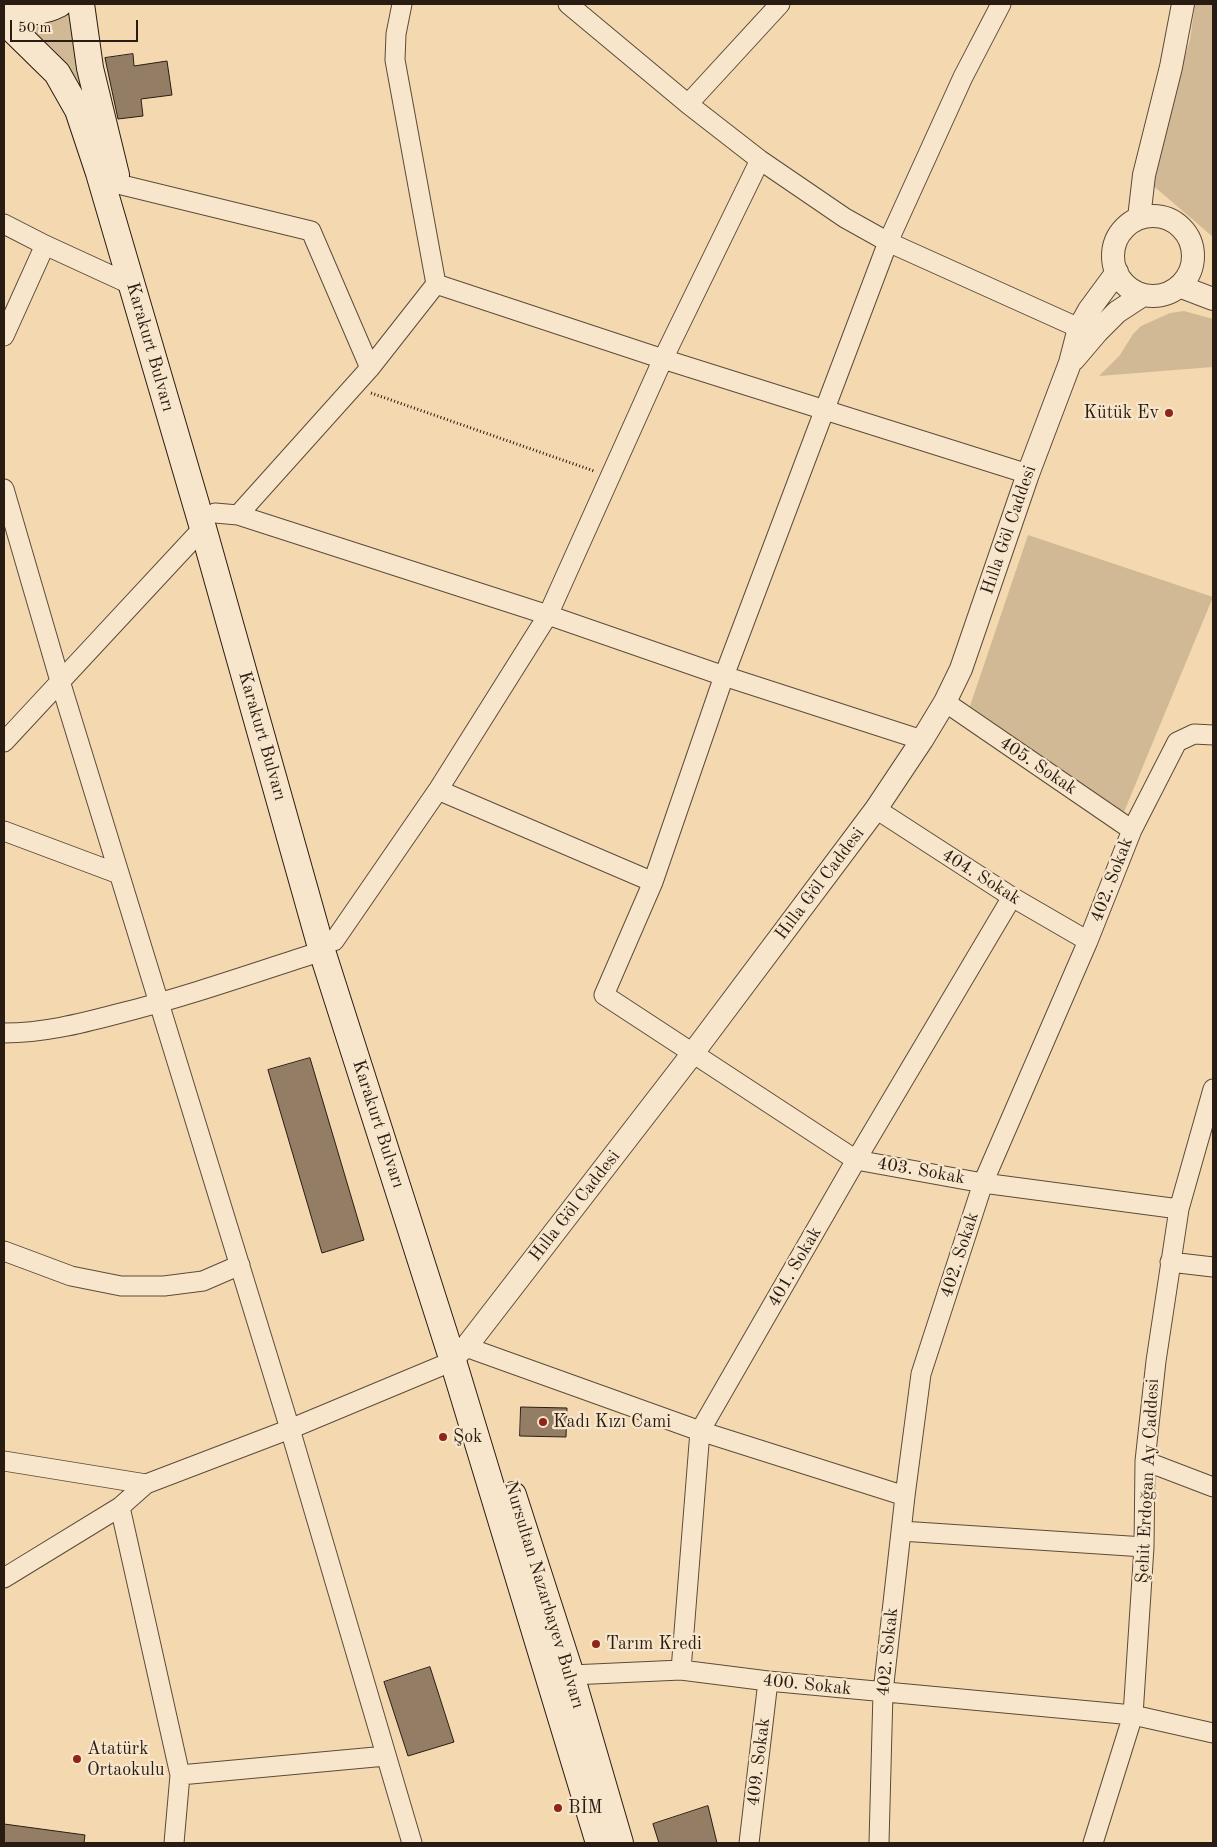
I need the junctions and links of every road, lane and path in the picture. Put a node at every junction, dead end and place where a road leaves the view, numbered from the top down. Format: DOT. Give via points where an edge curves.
graph roads {
  1 [pos="59,4"];
  2 [pos="81,4"];
  3 [pos="402,4"];
  4 [pos="568,4"];
  5 [pos="780,4"];
  6 [pos="1001,4"];
  7 [pos="1183,4"];
  8 [pos="4,12"];
  9 [pos="4,21"];
  10 [pos="688,104"];
  11 [pos="760,160"];
  12 [pos="118,184"];
  13 [pos="1139,218"];
  14 [pos="4,224"];
  15 [pos="888,242"];
  16 [pos="45,245"];
  17 [pos="1194,252"];
  18 [pos="1213,262"];
  19 [pos="1116,272"];
  20 [pos="436,284"];
  21 [pos="132,285"];
  22 [pos="1179,286"];
  23 [pos="1143,294"];
  24 [pos="1213,299"];
  25 [pos="1079,328"];
  26 [pos="4,336"];
  27 [pos="663,359"];
  28 [pos="1070,363"];
  29 [pos="370,368"];
  30 [pos="353,387"];
  31 [pos="825,411"];
  32 [pos="1028,474"];
  33 [pos="611,477"];
  34 [pos="4,489"];
  35 [pos="219,518"];
  36 [pos="548,615"];
  37 [pos="724,676"];
  38 [pos="60,681"];
  39 [pos="945,702"];
  40 [pos="1213,735"];
  41 [pos="922,740"];
  42 [pos="4,742"];
  43 [pos="438,790"];
  44 [pos="876,809"];
  45 [pos="1132,830"];
  46 [pos="4,831"];
  47 [pos="119,874"];
  48 [pos="653,882"];
  49 [pos="1012,897"];
  50 [pos="1088,941"];
  51 [pos="328,946"];
  52 [pos="159,1004"];
  53 [pos="4,1033"];
  54 [pos="693,1053"];
  55 [pos="1213,1089"];
  56 [pos="856,1160"];
  57 [pos="983,1183"];
  58 [pos="1179,1209"];
  59 [pos="4,1251"];
  60 [pos="1170,1262"];
  61 [pos="240,1265"];
  62 [pos="1213,1267"];
  63 [pos="460,1354"];
  64 [pos="290,1429"];
  65 [pos="700,1431"];
  66 [pos="4,1461"];
  67 [pos="1145,1461"];
  68 [pos="146,1484"];
  69 [pos="1213,1487"];
  70 [pos="905,1496"];
  71 [pos="120,1508"];
  72 [pos="901,1531"];
  73 [pos="1144,1547"];
  74 [pos="4,1578"];
  75 [pos="681,1670"];
  76 [pos="570,1675"];
  77 [pos="768,1681"];
  78 [pos="882,1692"];
  79 [pos="1133,1715"];
  80 [pos="1213,1733"];
  81 [pos="386,1756"];
  82 [pos="180,1775"];
  83 [pos="174,1843"];
  84 [pos="412,1843"];
  85 [pos="600,1843"];
  86 [pos="620,1843"];
  87 [pos="749,1843"];
  88 [pos="879,1843"];
  89 [pos="1093,1843"];
  1 -- 8 [label="main road" via="41,11"];
  2 -- 12 [label="main road, Karakurt Bulvarı" via="90,68"];
  3 -- 20 [label="street" via="395,60"];
  4 -- 10 [label="street"];
  5 -- 10 [label="street"];
  6 -- 15 [label="street" via="962,77"];
  7 -- 13 [label="street" via="1144,175"];
  9 -- 21 [label="main road, Karakurt Bulvarı" via="57,73 78,110"];
  10 -- 11 [label="street"];
  11 -- 15 [label="street" via="845,218"];
  11 -- 27 [label="street"];
  12 -- 29 [label="street" via="311,231"];
  12 -- 35 [label="main road, Karakurt Bulvarı"];
  13 -- 17 [label="street" via="1163,216 1175,221 1184,229"];
  13 -- 19 [label="street" via="1119,234 1114,246"];
  14 -- 16 [label="street"];
  15 -- 25 [label="street"];
  15 -- 31 [label="street"];
  16 -- 21 [label="street"];
  16 -- 26 [label="street"];
  17 -- 18 [label="street"];
  17 -- 22 [label="street" via="1190,271"];
  19 -- 23 [label="street" via="1132,290"];
  19 -- 25 [label="street"];
  20 -- 27 [label="street"];
  20 -- 29 [label="street"];
  21 -- 35 [label="main road, Karakurt Bulvarı"];
  22 -- 23 [label="street" via="1156,296"];
  22 -- 24 [label="street"];
  23 -- 28 [label="street" via="1118,312"];
  25 -- 28 [label="street"];
  27 -- 31 [label="street"];
  27 -- 33 [label="street"];
  28 -- 32 [label="street, Hılla Göl Caddesi"];
  29 -- 30 [label="street"];
  30 -- 33 [label="path"];
  30 -- 35 [label="street"];
  31 -- 32 [label="street"];
  31 -- 37 [label="street"];
  32 -- 39 [label="street, Hılla Göl Caddesi" via="973,638"];
  33 -- 36 [label="street"];
  34 -- 38 [label="street"];
  35 -- 36 [label="street"];
  35 -- 38 [label="street"];
  35 -- 51 [label="main road, Karakurt Bulvarı"];
  36 -- 37 [label="street"];
  36 -- 43 [label="street"];
  37 -- 41 [label="street"];
  37 -- 48 [label="street"];
  38 -- 42 [label="street"];
  38 -- 47 [label="street"];
  39 -- 41 [label="street, Hılla Göl Caddesi"];
  39 -- 45 [label="street, 405. Sokak"];
  40 -- 45 [label="street, 402. Sokak" via="1194,734 1177,742"];
  41 -- 44 [label="street, Hılla Göl Caddesi"];
  43 -- 48 [label="street"];
  43 -- 51 [label="street"];
  44 -- 49 [label="street, 404. Sokak"];
  44 -- 54 [label="street, Hılla Göl Caddesi"];
  45 -- 50 [label="street, 402. Sokak"];
  46 -- 47 [label="street"];
  47 -- 52 [label="street"];
  48 -- 54 [label="street, 403. Sokak" via="604,995"];
  49 -- 50 [label="street, 404. Sokak"];
  49 -- 56 [label="street, 401. Sokak"];
  50 -- 57 [label="street, 402. Sokak"];
  51 -- 52 [label="street"];
  51 -- 63 [label="main road, Karakurt Bulvarı"];
  52 -- 53 [label="street" via="62,1028"];
  52 -- 61 [label="street"];
  54 -- 56 [label="street, 403. Sokak"];
  54 -- 63 [label="street, Hılla Göl Caddesi"];
  55 -- 58 [label="street, Şehit Erdoğan Ay Caddesi"];
  56 -- 57 [label="street, 403. Sokak"];
  56 -- 65 [label="street, 401. Sokak"];
  57 -- 58 [label="street, 403. Sokak"];
  57 -- 70 [label="street, 402. Sokak" via="921,1374"];
  58 -- 60 [label="street, Şehit Erdoğan Ay Caddesi"];
  59 -- 61 [label="street" via="71,1276 121,1286 164,1286 203,1281"];
  60 -- 62 [label="street"];
  60 -- 67 [label="street, Şehit Erdoğan Ay Caddesi"];
  61 -- 64 [label="street"];
  63 -- 64 [label="street"];
  63 -- 65 [label="street"];
  63 -- 76 [label="main road, Nursultan Nazarbayev Bulvarı"];
  63 -- 85 [label="main road, Nursultan Nazarbayev Bulvarı"];
  64 -- 68 [label="street"];
  64 -- 81 [label="street"];
  65 -- 70 [label="street"];
  65 -- 75 [label="street, 401. Sokak"];
  66 -- 68 [label="street"];
  67 -- 69 [label="street"];
  67 -- 73 [label="street, Şehit Erdoğan Ay Caddesi"];
  68 -- 71 [label="street"];
  70 -- 72 [label="street, 402. Sokak"];
  71 -- 74 [label="street"];
  71 -- 82 [label="street"];
  72 -- 73 [label="street"];
  72 -- 78 [label="street, 402. Sokak"];
  73 -- 79 [label="street, Şehit Erdoğan Ay Caddesi"];
  75 -- 76 [label="street, 400. Sokak"];
  75 -- 77 [label="street, 400. Sokak"];
  76 -- 86 [label="main road, Nursultan Nazarbayev Bulvarı"];
  77 -- 78 [label="street, 400. Sokak"];
  77 -- 87 [label="street, 409. Sokak"];
  78 -- 79 [label="street, 400. Sokak"];
  78 -- 88 [label="street, 402. Sokak"];
  79 -- 80 [label="street, 400. Sokak"];
  79 -- 89 [label="street, Şehit Erdoğan Ay Caddesi"];
  81 -- 82 [label="street"];
  81 -- 84 [label="street"];
  82 -- 83 [label="street"];
}
